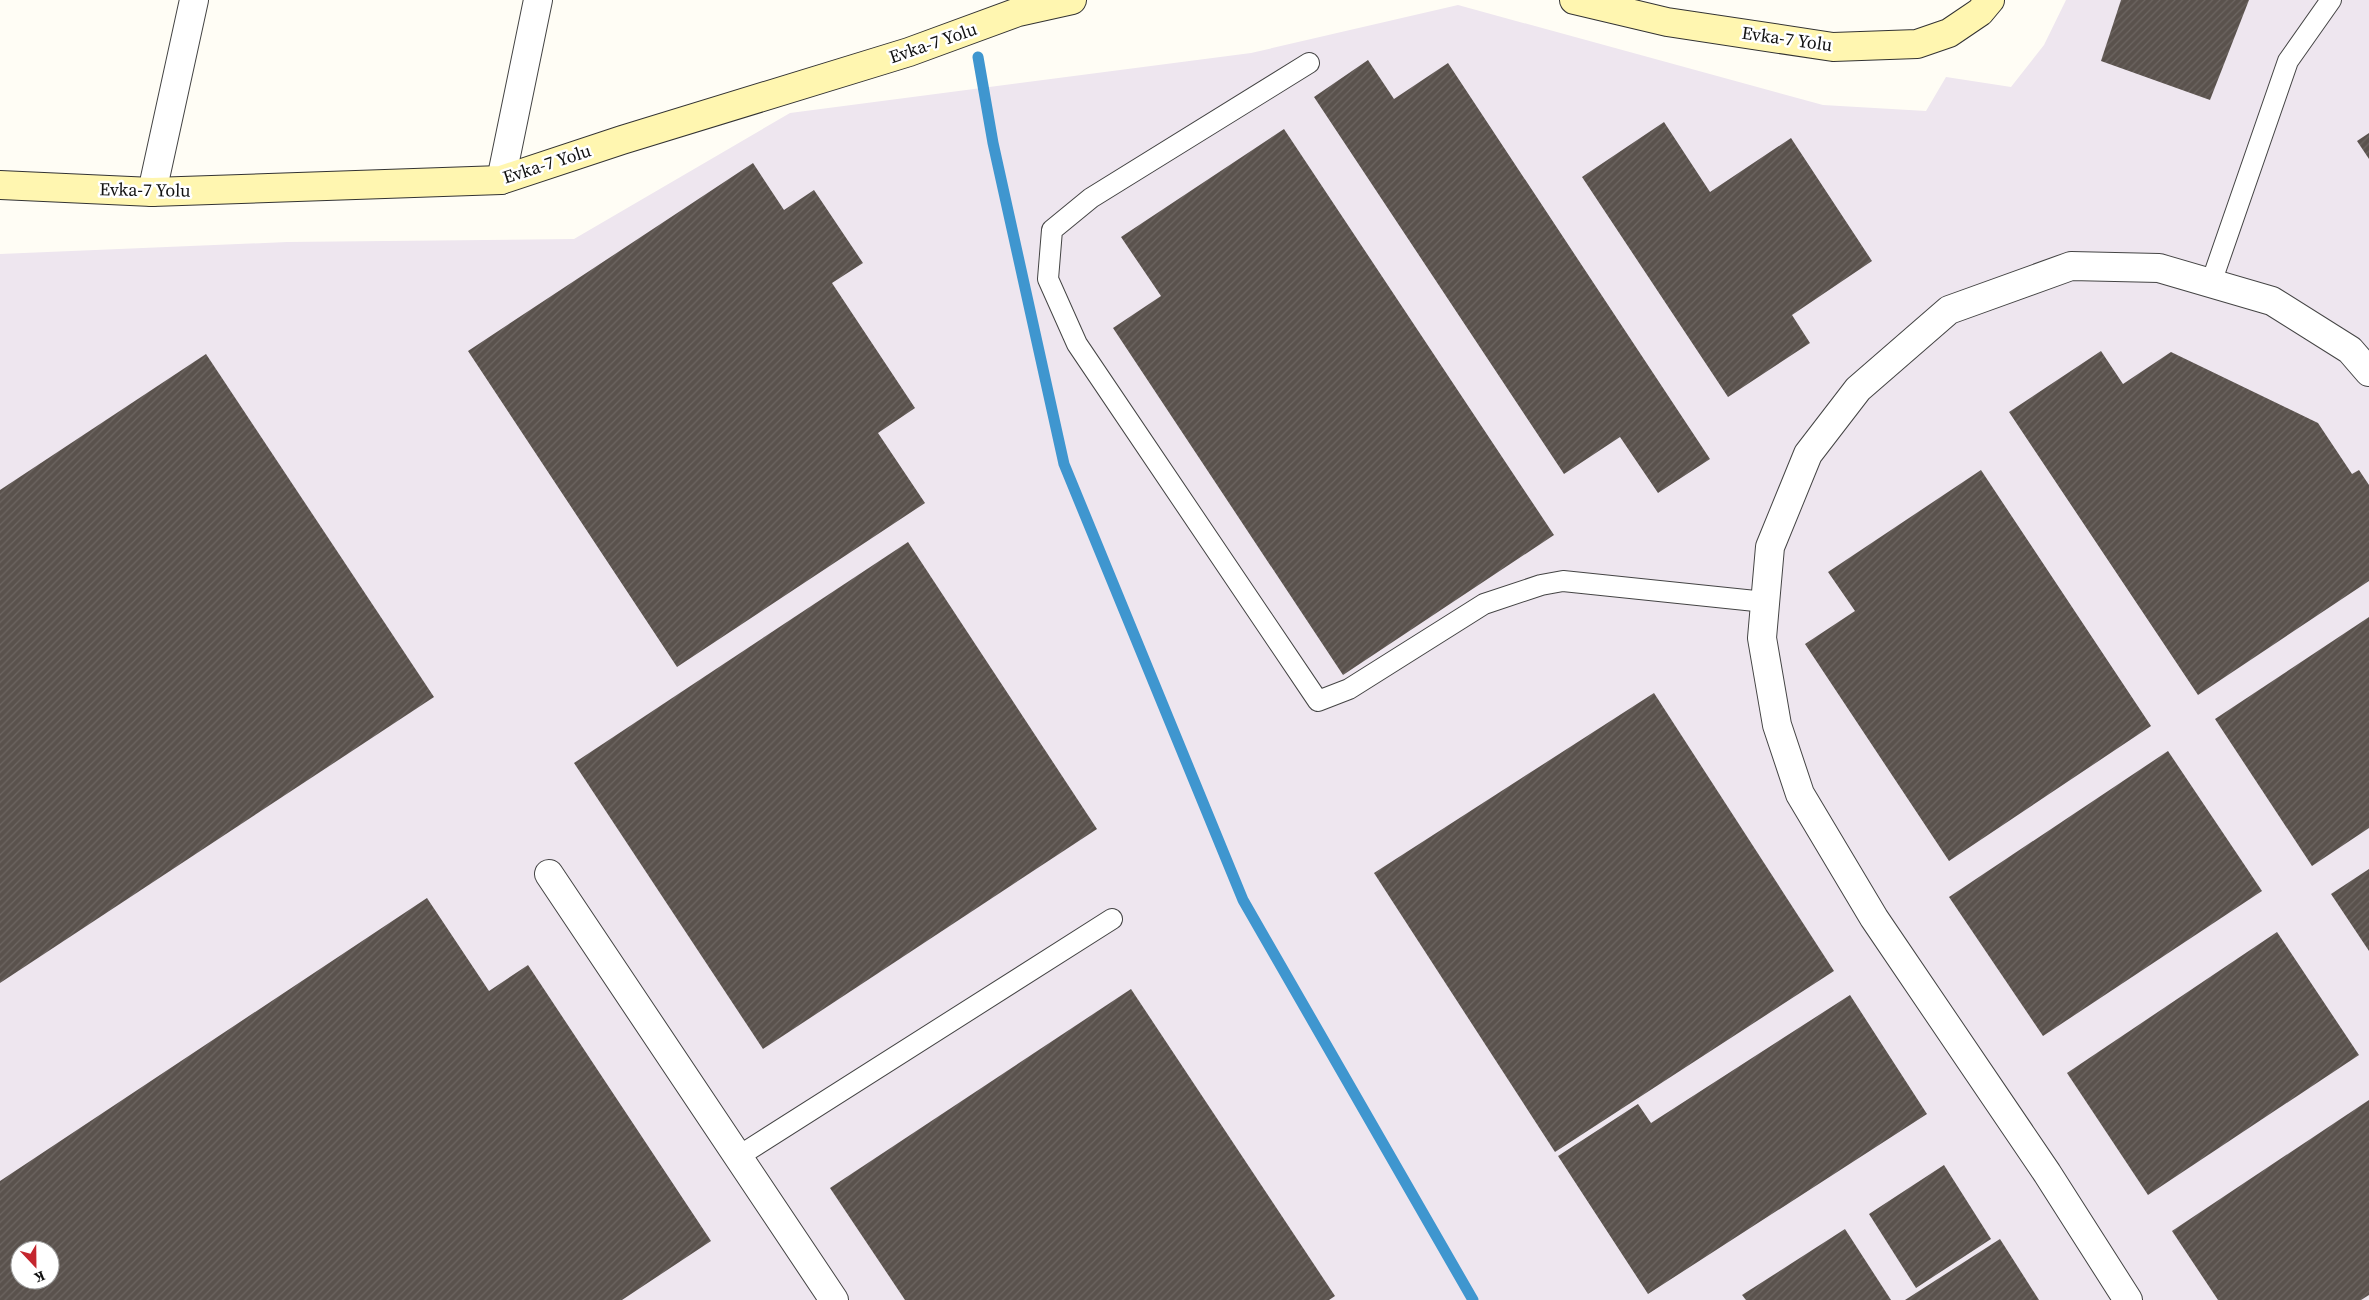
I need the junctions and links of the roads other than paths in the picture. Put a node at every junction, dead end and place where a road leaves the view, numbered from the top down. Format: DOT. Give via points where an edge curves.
graph roads {
  1 [pos="194,0"];
  2 [pos="538,0"];
  3 [pos="1072,0"];
  4 [pos="1574,0"];
  5 [pos="1990,0"];
  6 [pos="2331,0"];
  7 [pos="1309,63"];
  8 [pos="501,180"];
  9 [pos="0,185"];
  10 [pos="152,192"];
  11 [pos="2210,283"];
  12 [pos="2369,372"];
  13 [pos="1765,602"];
  14 [pos="549,874"];
  15 [pos="1112,919"];
  16 [pos="739,1156"];
  17 [pos="826,1297"];
  18 [pos="2128,1300"];
  1 -- 10 [label="street"];
  2 -- 8 [label="street"];
  3 -- 8 [label="street, Evka-7 Yolu" via="1018,12 909,52"];
  4 -- 5 [label="street, Evka-7 Yolu" via="1667,22 1833,47 1917,44 1949,33 1980,12"];
  6 -- 11 [label="lane" via="2288,61"];
  7 -- 13 [label="lane" via="1084,203 1052,230 1048,279 1077,344 1318,702 1349,689 1484,604 1541,585 1563,581"];
  8 -- 10 [label="street, Evka-7 Yolu"];
  9 -- 10 [label="street, Evka-7 Yolu"];
  11 -- 12 [label="street" via="2272,301 2350,350"];
  11 -- 13 [label="street" via="2159,268 2071,266 1949,310 1858,390 1808,454 1770,547"];
  13 -- 18 [label="street" via="1762,638 1777,725 1800,794 1874,918 2047,1173"];
  14 -- 16 [label="street"];
  15 -- 16 [label="lane"];
  16 -- 17 [label="street"];
}
